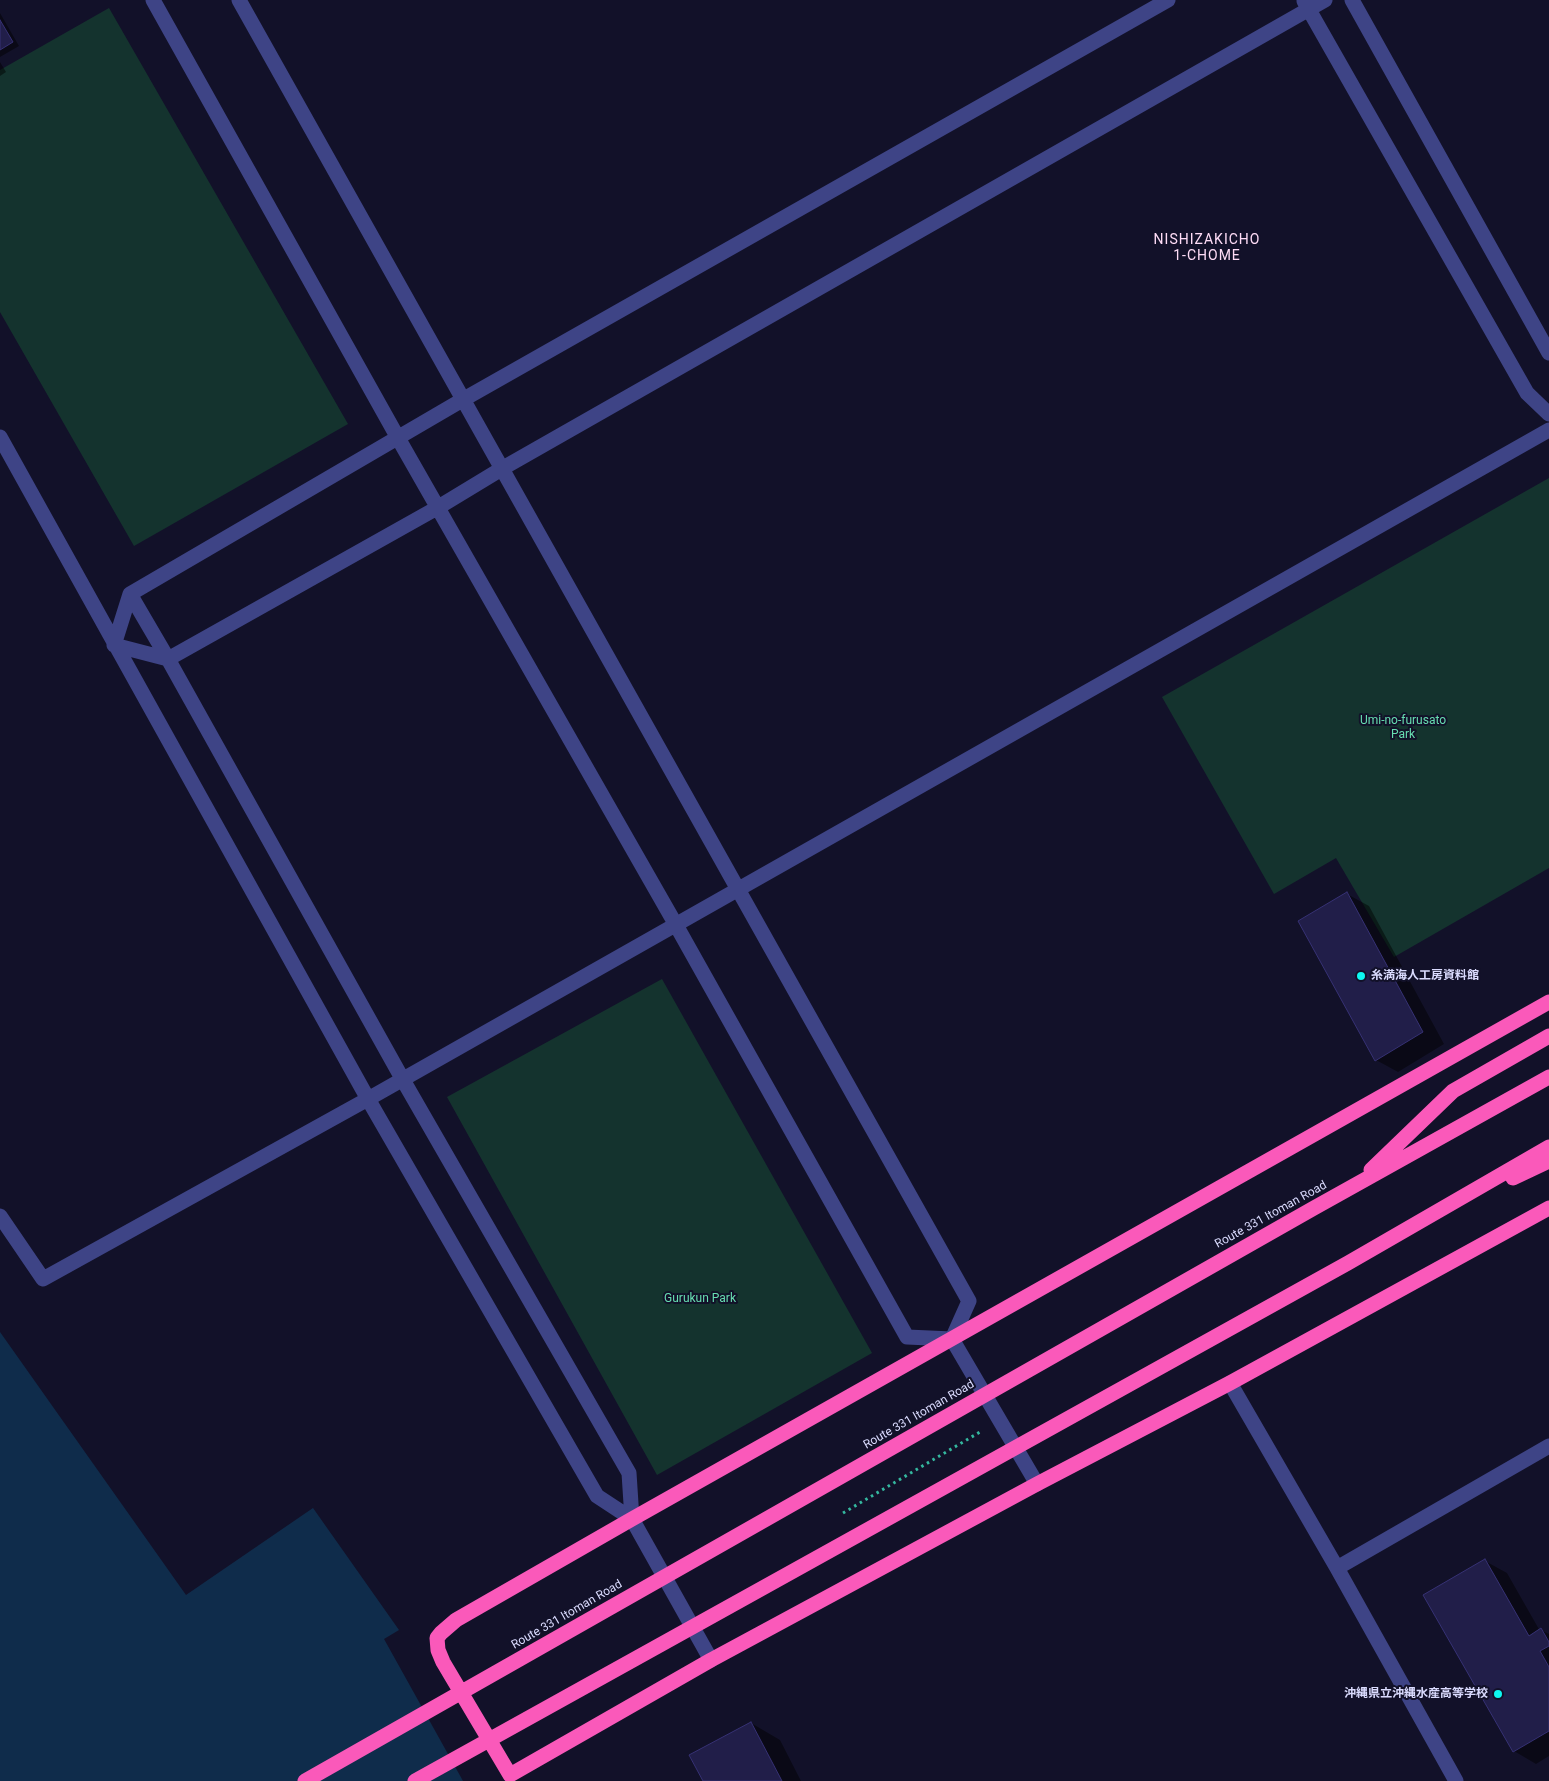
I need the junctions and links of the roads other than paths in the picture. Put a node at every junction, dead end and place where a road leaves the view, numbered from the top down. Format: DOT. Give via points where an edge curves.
graph roads {
  1 [pos="153,0"];
  2 [pos="239,0"];
  3 [pos="1168,0"];
  4 [pos="1325,0"];
  5 [pos="1352,0"];
  6 [pos="1306,5"];
  7 [pos="1549,353"];
  8 [pos="464,399"];
  9 [pos="1549,414"];
  10 [pos="1549,430"];
  11 [pos="0,437"];
  12 [pos="398,438"];
  13 [pos="503,468"];
  14 [pos="437,508"];
  15 [pos="130,594"];
  16 [pos="114,645"];
  17 [pos="168,659"];
  18 [pos="739,889"];
  19 [pos="676,925"];
  20 [pos="1549,1002"];
  21 [pos="1549,1036"];
  22 [pos="1549,1077"];
  23 [pos="403,1080"];
  24 [pos="368,1100"];
  25 [pos="1549,1147"];
  26 [pos="1549,1161"];
  27 [pos="1356,1185"];
  28 [pos="1549,1208"];
  29 [pos="0,1216"];
  30 [pos="1423,1220"];
  31 [pos="952,1338"];
  32 [pos="1230,1383"];
  33 [pos="1549,1446"];
  34 [pos="1037,1484"];
  35 [pos="632,1519"];
  36 [pos="1337,1568"];
  37 [pos="711,1660"];
  38 [pos="512,1778"];
  39 [pos="305,1781"];
  40 [pos="415,1781"];
  41 [pos="1456,1781"];
  1 -- 12 [label="street"];
  2 -- 8 [label="street"];
  3 -- 8 [label="street"];
  4 -- 6 [label="street"];
  5 -- 7 [label="street"];
  6 -- 9 [label="street" via="1527,394"];
  6 -- 13 [label="street"];
  8 -- 12 [label="street"];
  8 -- 13 [label="street"];
  10 -- 18 [label="street"];
  11 -- 16 [label="street"];
  12 -- 14 [label="street"];
  12 -- 15 [label="street"];
  13 -- 14 [label="street"];
  13 -- 18 [label="street"];
  14 -- 17 [label="street"];
  14 -- 19 [label="street"];
  15 -- 16 [label="street"];
  15 -- 17 [label="street"];
  16 -- 17 [label="street"];
  16 -- 24 [label="street"];
  17 -- 23 [label="street"];
  18 -- 19 [label="street"];
  18 -- 31 [label="street" via="969,1302"];
  19 -- 23 [label="street"];
  19 -- 31 [label="street" via="907,1337"];
  20 -- 31 [label="highway"];
  21 -- 27 [label="highway" via="1452,1091"];
  22 -- 27 [label="highway, Route 331 Itoman Road"];
  23 -- 24 [label="street"];
  23 -- 35 [label="street" via="630,1473"];
  24 -- 29 [label="street" via="43,1279"];
  24 -- 35 [label="street" via="597,1496"];
  25 -- 30 [label="highway"];
  26 -- 30 [label="highway"];
  27 -- 39 [label="highway, Route 331 Itoman Road"];
  28 -- 32 [label="highway"];
  30 -- 40 [label="highway"];
  31 -- 34 [label="street"];
  31 -- 35 [label="highway"];
  32 -- 34 [label="highway"];
  32 -- 36 [label="street"];
  33 -- 36 [label="street"];
  34 -- 37 [label="highway"];
  35 -- 37 [label="street"];
  35 -- 38 [label="highway" via="456,1620 437,1638 443,1662"];
  36 -- 41 [label="street"];
  37 -- 38 [label="highway"];
}
